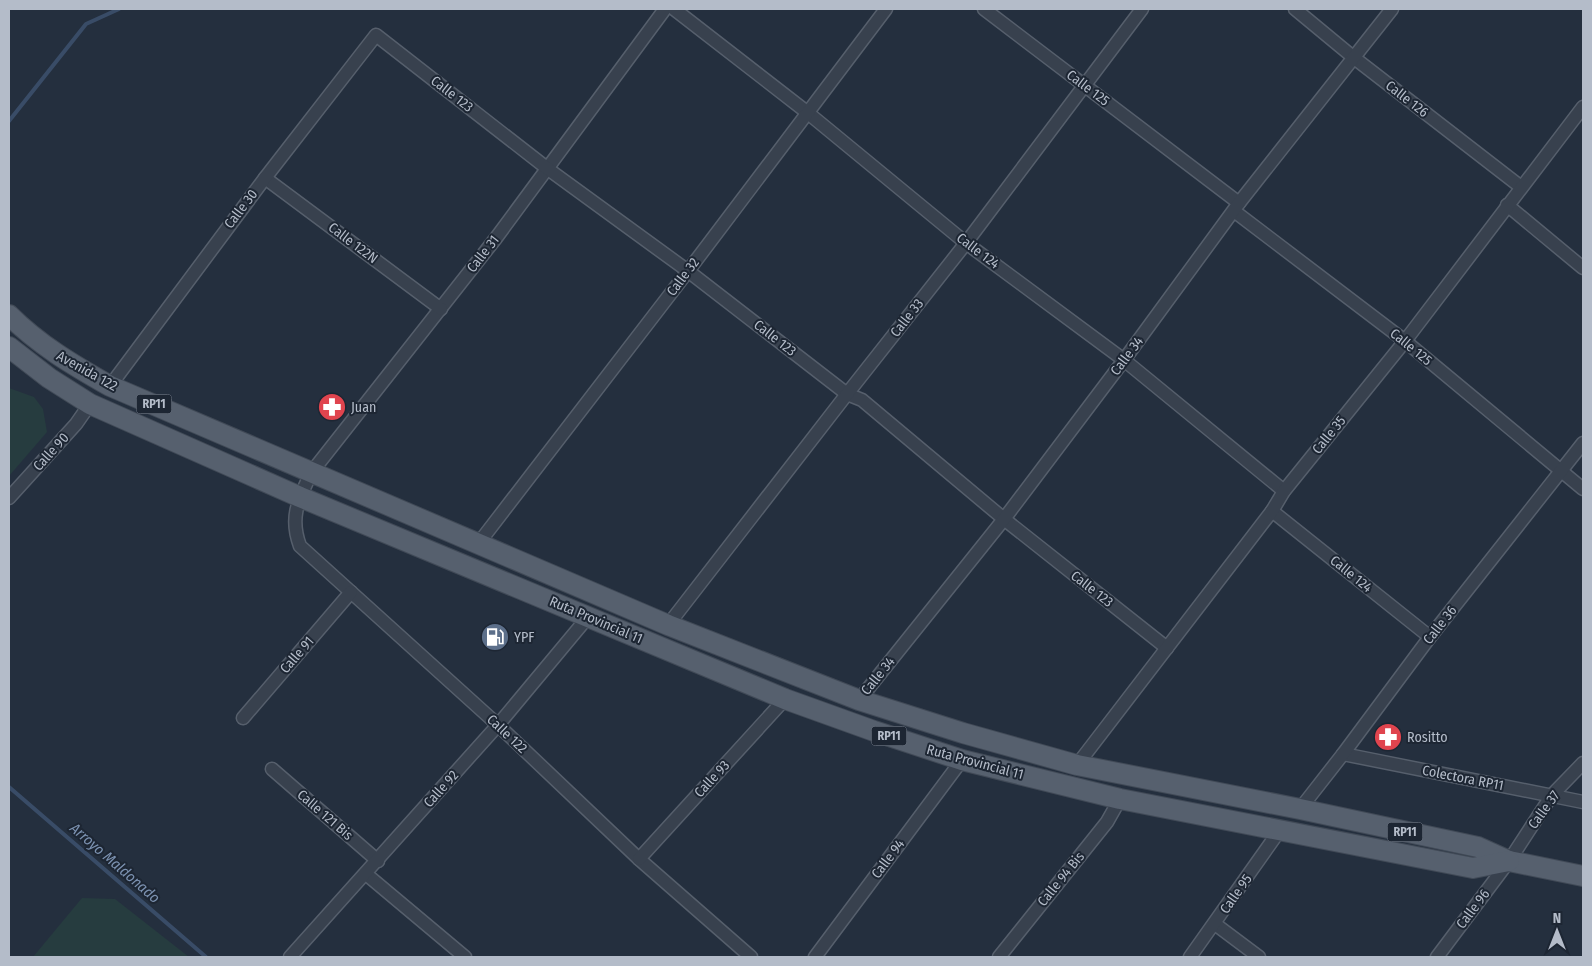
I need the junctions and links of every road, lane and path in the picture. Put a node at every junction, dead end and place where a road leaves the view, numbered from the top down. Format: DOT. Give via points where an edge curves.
graph roads {
  1 [pos="665,9"];
  2 [pos="674,9"];
  3 [pos="886,9"];
  4 [pos="984,9"];
  5 [pos="1142,9"];
  6 [pos="1295,9"];
  7 [pos="1392,9"];
  8 [pos="376,35"];
  9 [pos="1353,57"];
  10 [pos="1085,86"];
  11 [pos="1583,107"];
  12 [pos="808,113"];
  13 [pos="548,169"];
  14 [pos="265,178"];
  15 [pos="1521,187"];
  16 [pos="1507,205"];
  17 [pos="1236,207"];
  18 [pos="966,243"];
  19 [pos="1583,268"];
  20 [pos="688,271"];
  21 [pos="441,309"];
  22 [pos="9,315"];
  23 [pos="1405,341"];
  24 [pos="9,346"];
  25 [pos="1124,360"];
  26 [pos="110,386"];
  27 [pos="847,394"];
  28 [pos="90,404"];
  29 [pos="1583,443"];
  30 [pos="1561,471"];
  31 [pos="311,473"];
  32 [pos="1583,488"];
  33 [pos="1284,491"];
  34 [pos="300,497"];
  35 [pos="9,498"];
  36 [pos="1272,511"];
  37 [pos="1004,519"];
  38 [pos="478,544"];
  39 [pos="352,592"];
  40 [pos="588,617"];
  41 [pos="668,625"];
  42 [pos="1430,637"];
  43 [pos="1167,648"];
  44 [pos="785,699"];
  45 [pos="858,700"];
  46 [pos="243,718"];
  47 [pos="498,725"];
  48 [pos="1343,754"];
  49 [pos="962,760"];
  50 [pos="1583,762"];
  51 [pos="1077,765"];
  52 [pos="272,769"];
  53 [pos="1552,795"];
  54 [pos="1120,799"];
  55 [pos="1583,802"];
  56 [pos="1300,809"];
  57 [pos="1280,830"];
  58 [pos="639,859"];
  59 [pos="378,860"];
  60 [pos="1509,861"];
  61 [pos="366,874"];
  62 [pos="1583,876"];
  63 [pos="1215,924"];
  64 [pos="290,957"];
  65 [pos="465,957"];
  66 [pos="751,957"];
  67 [pos="814,957"];
  68 [pos="999,957"];
  69 [pos="1190,957"];
  70 [pos="1259,957"];
  71 [pos="1437,957"];
  1 -- 13 [label="street, Calle 31"];
  2 -- 12 [label="street, Calle 124"];
  3 -- 12 [label="street, Calle 32"];
  4 -- 10 [label="street, Calle 125"];
  5 -- 10 [label="street, Calle 33"];
  6 -- 9 [label="street, Calle 126"];
  7 -- 9 [label="street, Calle 34"];
  8 -- 13 [label="street, Calle 123"];
  8 -- 14 [label="street, Calle 30"];
  9 -- 15 [label="street, Calle 126"];
  9 -- 17 [label="street, Calle 34"];
  10 -- 17 [label="street, Calle 125"];
  10 -- 18 [label="street, Calle 33"];
  11 -- 15 [label="street, Calle 35"];
  12 -- 18 [label="street, Calle 124"];
  12 -- 20 [label="street, Calle 32"];
  13 -- 20 [label="street, Calle 123"];
  13 -- 21 [label="street, Calle 31"];
  14 -- 21 [label="street, Calle 122N"];
  14 -- 26 [label="street, Calle 30"];
  15 -- 16 [label="street, Calle 35"];
  16 -- 19 [label="street"];
  16 -- 23 [label="street, Calle 35"];
  17 -- 23 [label="street, Calle 125"];
  17 -- 25 [label="street, Calle 34"];
  18 -- 25 [label="street, Calle 124"];
  18 -- 27 [label="street, Calle 33"];
  20 -- 27 [label="street, Calle 123"];
  20 -- 38 [label="street, Calle 32"];
  21 -- 31 [label="street, Calle 31"];
  22 -- 26 [label="main road, Avenida 122 / RP11" via="27,333 67,362"];
  23 -- 30 [label="street, Calle 125"];
  23 -- 33 [label="street, Calle 35"];
  24 -- 28 [label="main road, Avenida 122 / RP11" via="49,378"];
  25 -- 33 [label="street, Calle 124"];
  25 -- 37 [label="street, Calle 34"];
  26 -- 31 [label="main road, Avenida 122 / RP11"];
  27 -- 37 [label="street, Calle 123" via="862,400"];
  27 -- 41 [label="street, Calle 33"];
  28 -- 34 [label="main road, Avenida 122 / RP11"];
  28 -- 35 [label="street, Calle 90"];
  29 -- 30 [label="street, Calle 36"];
  30 -- 32 [label="street, Calle 125"];
  30 -- 42 [label="street, Calle 36"];
  31 -- 34 [label="street, Calle 31"];
  31 -- 38 [label="main road, Ruta Provincial 11 / RP11"];
  33 -- 36 [label="street, Calle 35"];
  34 -- 39 [label="street, Calle 122" via="294,524 300,546"];
  34 -- 40 [label="main road, Ruta Provincial 11 / RP11"];
  36 -- 42 [label="street, Calle 124"];
  36 -- 43 [label="street, Calle 35"];
  37 -- 43 [label="street, Calle 123"];
  37 -- 45 [label="street, Calle 34"];
  38 -- 41 [label="main road, Ruta Provincial 11 / RP11"];
  39 -- 46 [label="street, Calle 91"];
  39 -- 47 [label="street, Calle 122"];
  40 -- 44 [label="main road, Ruta Provincial 11 / RP11"];
  40 -- 47 [label="street, Calle 92"];
  41 -- 45 [label="main road, Ruta Provincial 11 / RP11"];
  42 -- 48 [label="street, Calle 36"];
  43 -- 51 [label="street, Calle 35"];
  44 -- 49 [label="main road, Ruta Provincial 11 / RP11"];
  44 -- 58 [label="street, Calle 93"];
  45 -- 51 [label="main road, Ruta Provincial 11 / RP11"];
  47 -- 58 [label="street, Calle 122"];
  47 -- 59 [label="street, Calle 92"];
  48 -- 53 [label="street, Colectora RP11"];
  48 -- 56 [label="street, Calle 36"];
  49 -- 54 [label="main road, Ruta Provincial 11 / RP11"];
  49 -- 67 [label="street, Calle 94"];
  50 -- 53 [label="street, Calle 37"];
  51 -- 56 [label="main road, Ruta Provincial 11 / RP11"];
  52 -- 59 [label="street, Calle 121 Bis"];
  53 -- 55 [label="street, Colectora RP11"];
  53 -- 60 [label="street, Calle 37"];
  54 -- 57 [label="main road, Ruta Provincial 11 / RP11"];
  54 -- 68 [label="street, Calle 94 Bis" via="1107,822"];
  56 -- 60 [label="main road, Ruta Provincial 11 / RP11" via="1478,848"];
  57 -- 60 [label="main road, Ruta Provincial 11 / RP11" via="1473,868"];
  57 -- 63 [label="street, Calle 95"];
  58 -- 66 [label="street, Calle 122"];
  59 -- 61 [label="street, Calle 92"];
  60 -- 62 [label="main road, Ruta Provincial 11 / RP11"];
  60 -- 71 [label="street, Calle 96"];
  61 -- 64 [label="street, Calle 92"];
  61 -- 65 [label="street"];
  63 -- 69 [label="street, Calle 95"];
  63 -- 70 [label="street"];
}
